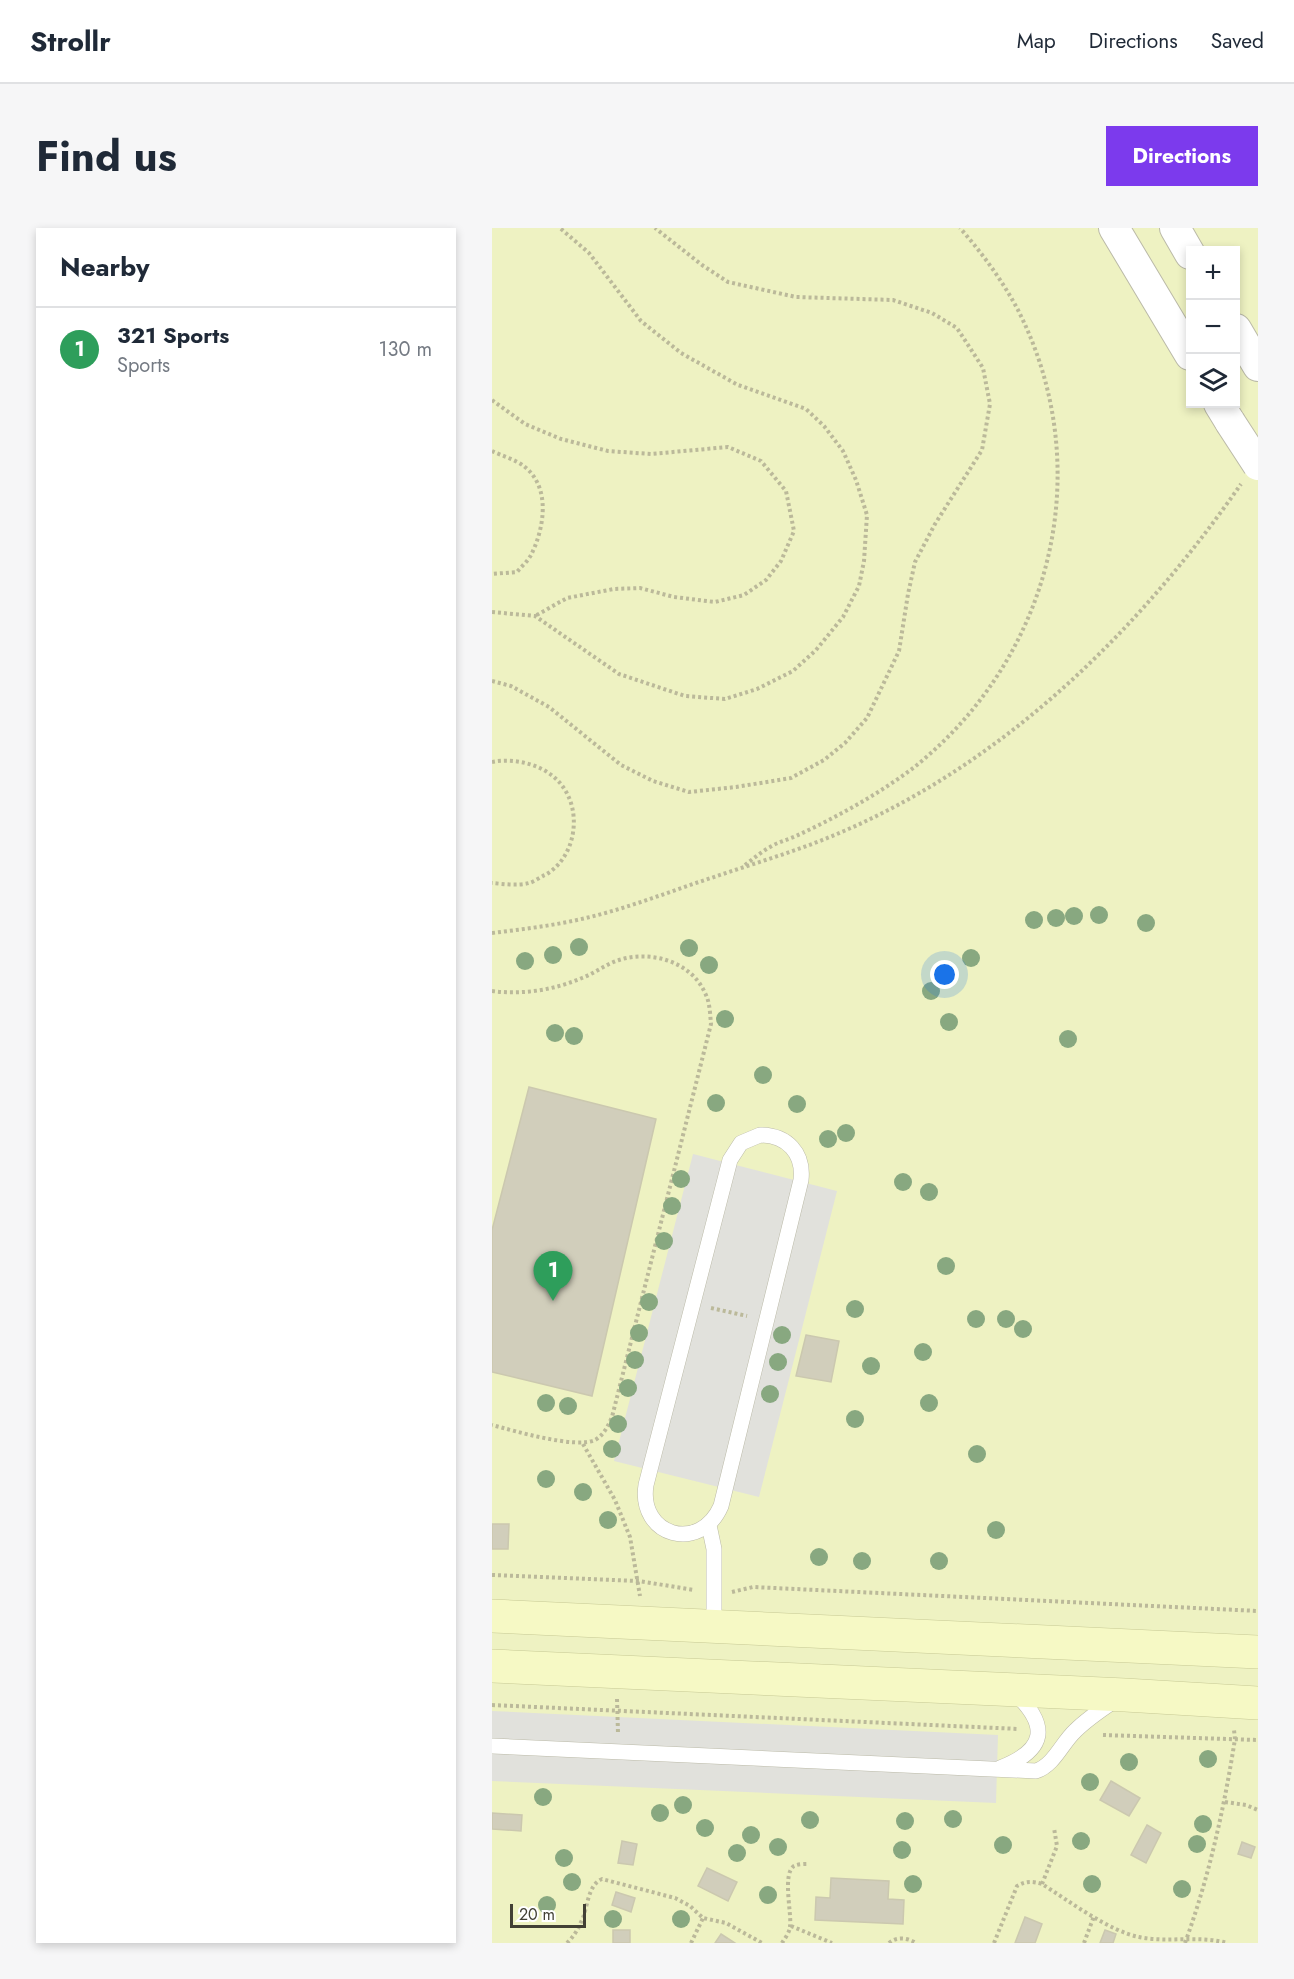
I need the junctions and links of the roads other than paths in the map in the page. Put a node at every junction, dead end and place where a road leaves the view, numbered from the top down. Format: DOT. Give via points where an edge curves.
graph roads {
  1 [pos="1114,228"];
  2 [pos="1175,228"];
  3 [pos="1186,246"];
  4 [pos="1240,336"];
  5 [pos="1190,354"];
  6 [pos="1258,366"];
  7 [pos="1225,413"];
  8 [pos="1252,472"];
  9 [pos="709,1525"];
  10 [pos="492,1616"];
  11 [pos="714,1626"];
  12 [pos="1258,1652"];
  13 [pos="492,1666"];
  14 [pos="1012,1691"];
  15 [pos="1125,1695"];
  16 [pos="1245,1702"];
  17 [pos="492,1746"];
  18 [pos="997,1769"];
  1 -- 5 [label="street"];
  2 -- 3 [label="street"];
  4 -- 6 [label="street"];
  7 -- 8 [label="street, bridge"];
  9 -- 9 [label="lane" via="721,1506 802,1170 789,1143 770,1135 741,1143 729,1160 644,1496 651,1517 667,1531 689,1534"];
  9 -- 11 [label="lane" via="714,1548"];
  10 -- 11 [label="main road"];
  11 -- 12 [label="main road"];
  13 -- 14 [label="main road"];
  14 -- 15 [label="main road"];
  14 -- 18 [label="lane" via="1034,1713 1036,1743 1027,1755"];
  15 -- 16 [label="main road"];
  15 -- 18 [label="lane" via="1092,1715 1042,1769"];
  17 -- 18 [label="lane"];
}
